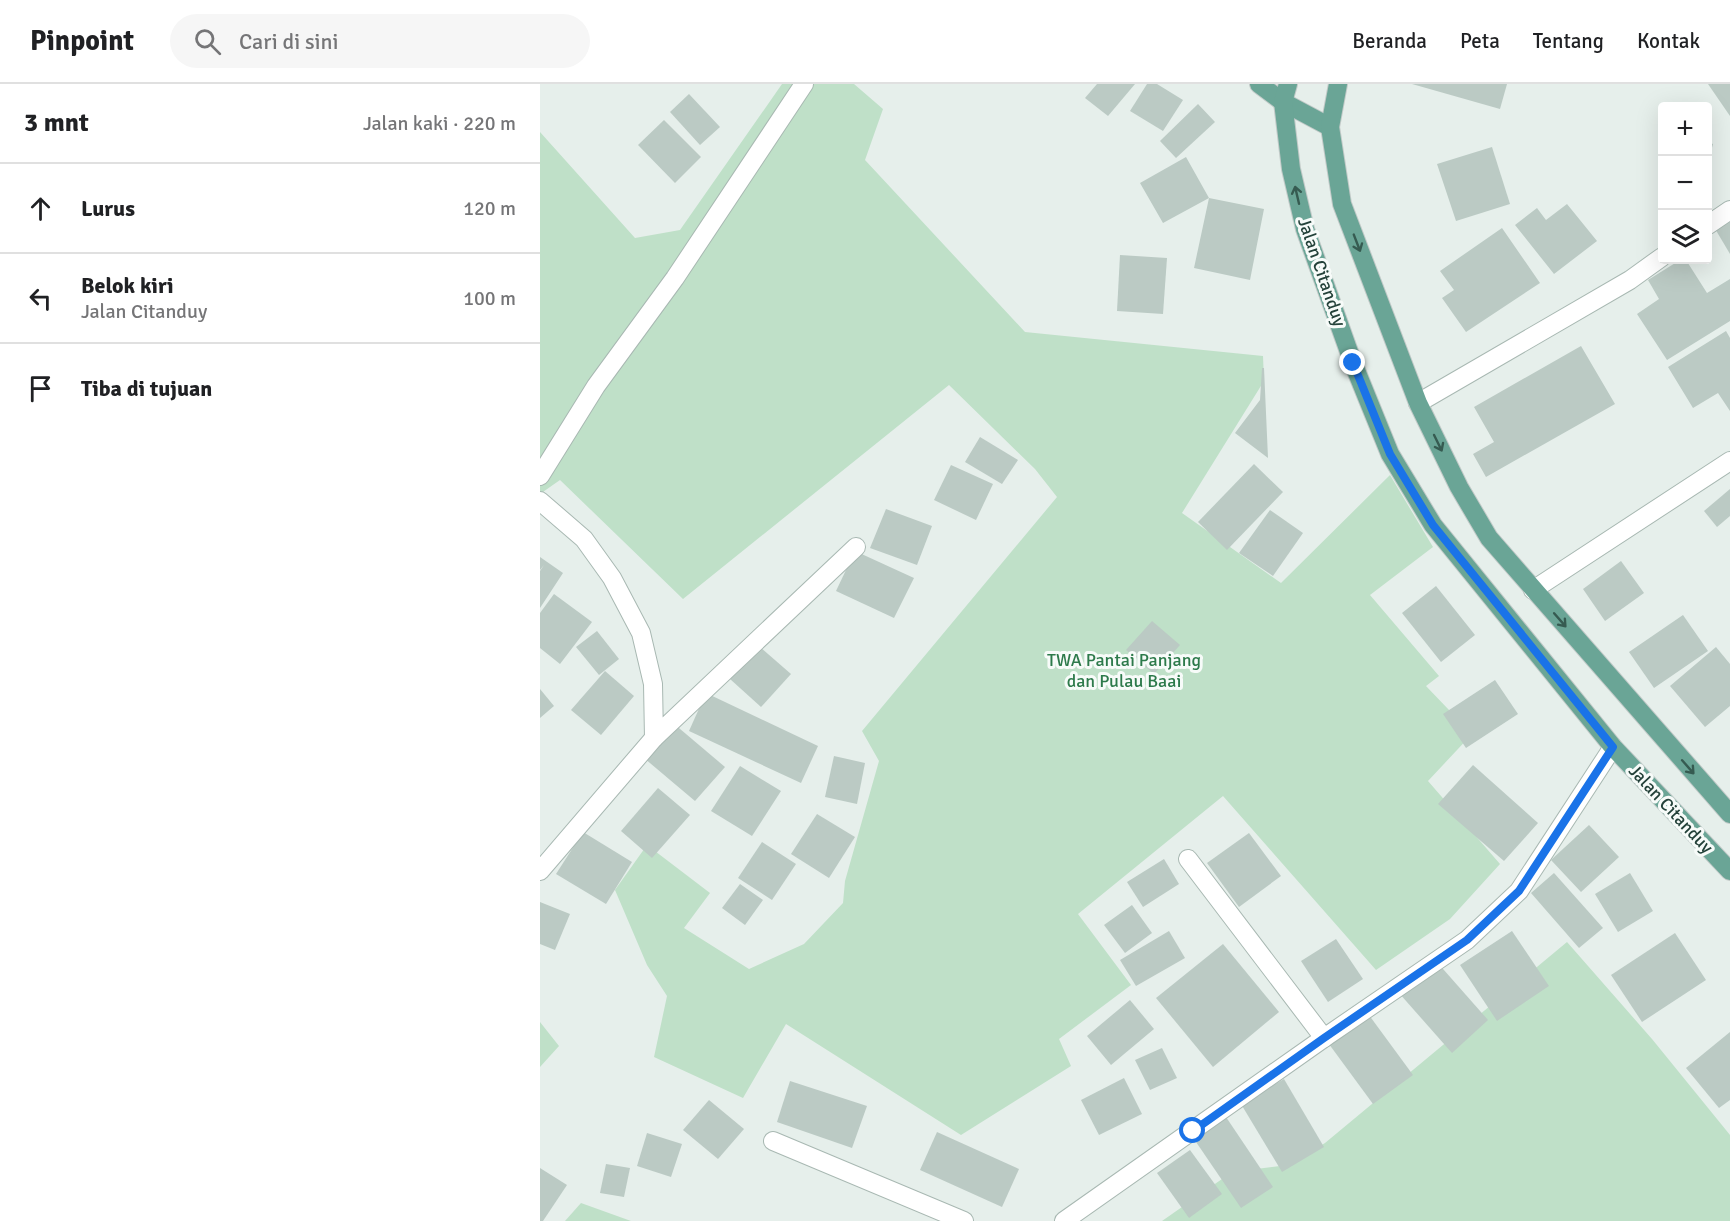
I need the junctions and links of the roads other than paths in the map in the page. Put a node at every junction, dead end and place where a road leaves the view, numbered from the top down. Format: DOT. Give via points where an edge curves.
graph roads {
  1 [pos="804,84"];
  2 [pos="1259,84"];
  3 [pos="1288,84"];
  4 [pos="1338,84"];
  5 [pos="1283,102"];
  6 [pos="1330,127"];
  7 [pos="1730,210"];
  8 [pos="1712,222"];
  9 [pos="1658,260"];
  10 [pos="1418,403"];
  11 [pos="1730,461"];
  12 [pos="540,476"];
  13 [pos="540,501"];
  14 [pos="856,547"];
  15 [pos="1533,590"];
  16 [pos="654,738"];
  17 [pos="1613,747"];
  18 [pos="1730,814"];
  19 [pos="1188,859"];
  20 [pos="540,870"];
  21 [pos="1730,872"];
  22 [pos="1324,1038"];
  23 [pos="774,1141"];
  24 [pos="964,1221"];
  25 [pos="1064,1221"];
  1 -- 12 [label="street" via="675,278 596,386"];
  2 -- 5 [label="main road"];
  3 -- 5 [label="main road, Jalan Citanduy"];
  4 -- 6 [label="main road"];
  5 -- 6 [label="main road"];
  17 -- 5 [label="main road, Jalan Citanduy, one-way" via="1433,525 1390,454 1305,230 1291,169"];
  6 -- 10 [label="main road, one-way" via="1342,204"];
  7 -- 8 [label="street"];
  9 -- 10 [label="street"];
  10 -- 15 [label="main road, one-way" via="1489,538"];
  11 -- 15 [label="street"];
  13 -- 16 [label="street" via="584,539 612,578 641,633 653,684"];
  14 -- 16 [label="street"];
  15 -- 18 [label="main road, one-way"];
  16 -- 20 [label="street"];
  17 -- 21 [label="main road, Jalan Citanduy"];
  17 -- 22 [label="street" via="1519,891 1467,940"];
  19 -- 22 [label="street"];
  22 -- 25 [label="street"];
  23 -- 24 [label="street"];
}
